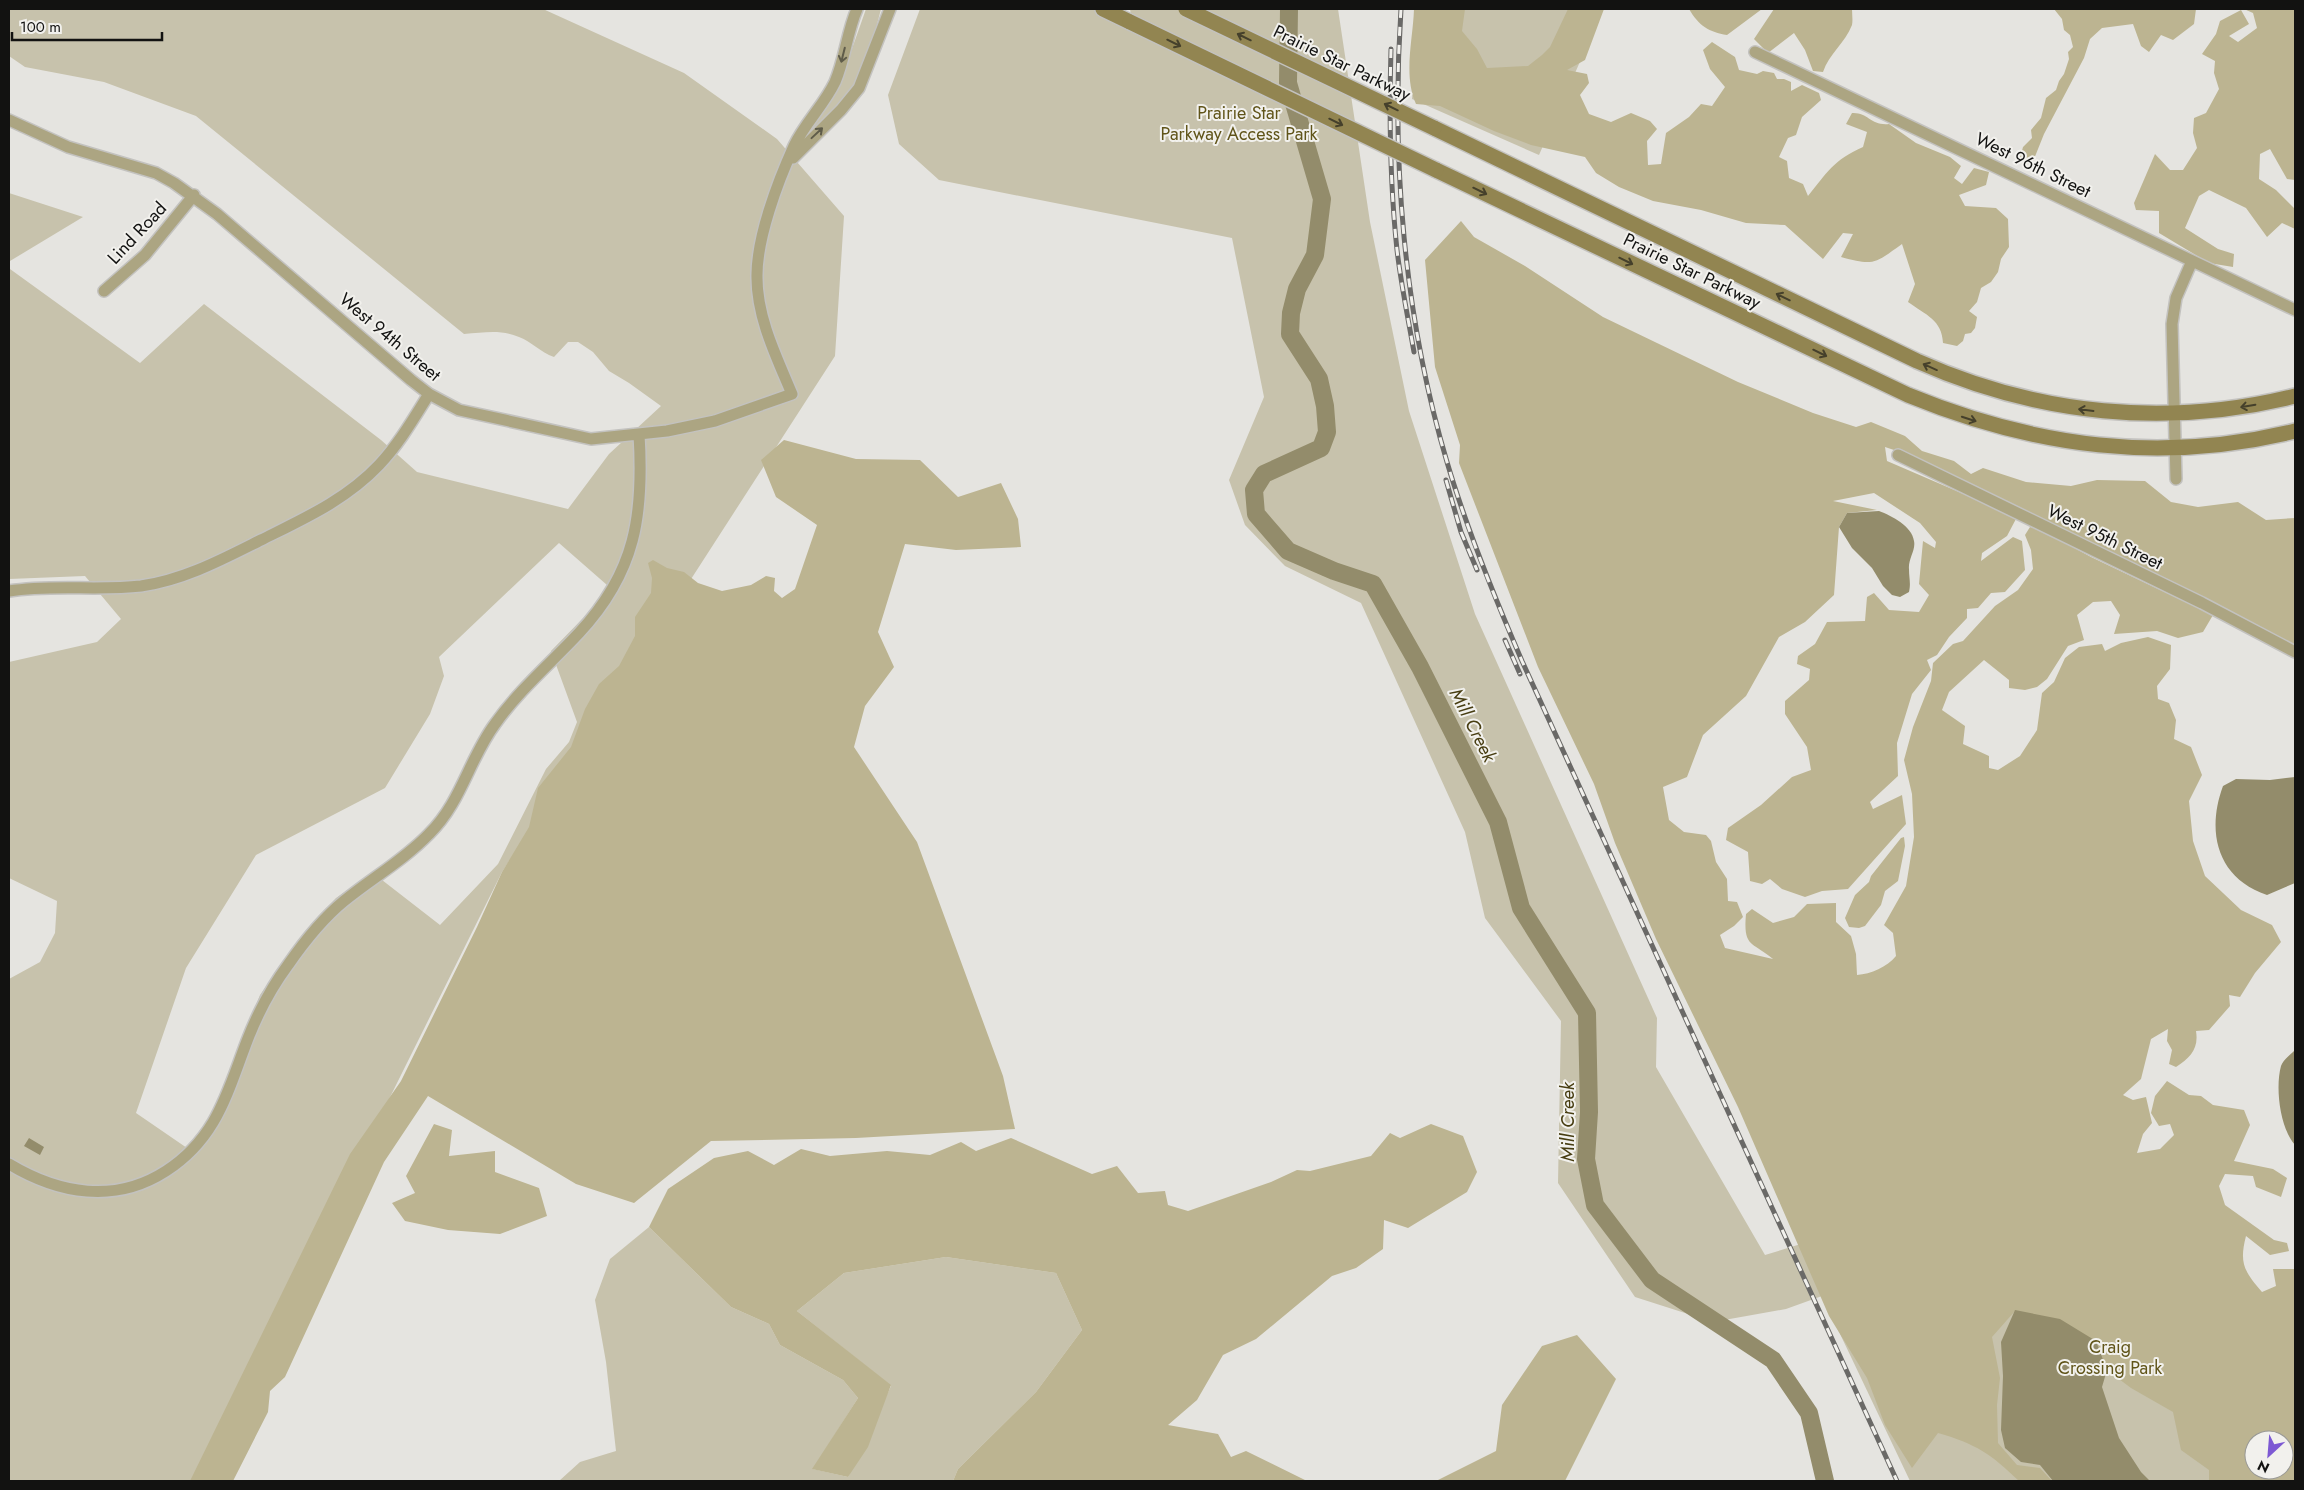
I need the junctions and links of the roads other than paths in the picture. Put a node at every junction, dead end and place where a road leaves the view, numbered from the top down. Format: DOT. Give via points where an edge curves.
graph roads {
  1 [pos="857,9"];
  2 [pos="1103,9"];
  3 [pos="1186,9"];
  4 [pos="889,10"];
  5 [pos="1755,52"];
  6 [pos="9,120"];
  7 [pos="785,170"];
  8 [pos="194,195"];
  9 [pos="2192,261"];
  10 [pos="104,292"];
  11 [pos="2295,310"];
  12 [pos="430,394"];
  13 [pos="2293,401"];
  14 [pos="2173,414"];
  15 [pos="2295,431"];
  16 [pos="639,434"];
  17 [pos="2174,449"];
  18 [pos="1898,454"];
  19 [pos="2176,479"];
  20 [pos="9,591"];
  21 [pos="2295,652"];
  22 [pos="9,1164"];
  1 -- 7 [label="street, one-way" via="835,81 794,145"];
  2 -- 17 [label="main road, Prairie Star Parkway, one-way, bridge" via="1908,396 2004,429 2061,441"];
  14 -- 3 [label="main road, Prairie Star Parkway, one-way, bridge" via="2070,408 2000,393 1943,372"];
  7 -- 4 [label="street, one-way" via="798,151 859,88"];
  5 -- 9 [label="street, West 96th Street"];
  6 -- 8 [label="street, West 94th Street" via="68,147 156,173"];
  7 -- 16 [label="street, West 94th Street" via="767,216 757,278 764,322 792,394 715,421"];
  8 -- 10 [label="street, Lind Road" via="145,254"];
  8 -- 12 [label="street, West 94th Street"];
  9 -- 11 [label="street, West 96th Street"];
  9 -- 14 [label="street" via="2176,298 2172,318"];
  12 -- 16 [label="street, West 94th Street" via="459,410 591,439"];
  12 -- 20 [label="street" via="394,447 363,480 322,510 234,554 176,578 143,586 49,586"];
  13 -- 14 [label="main road, Prairie Star Parkway, one-way"];
  14 -- 17 [label="street"];
  15 -- 17 [label="main road, Prairie Star Parkway" via="2239,443"];
  16 -- 22 [label="street" via="638,518 623,568 612,591 580,632 494,724 450,810 432,832 343,902 319,924 300,948 258,1015 223,1107 193,1150 147,1181 107,1191 66,1189 45,1183"];
  17 -- 19 [label="street"];
  18 -- 21 [label="street, West 95th Street"];
}
